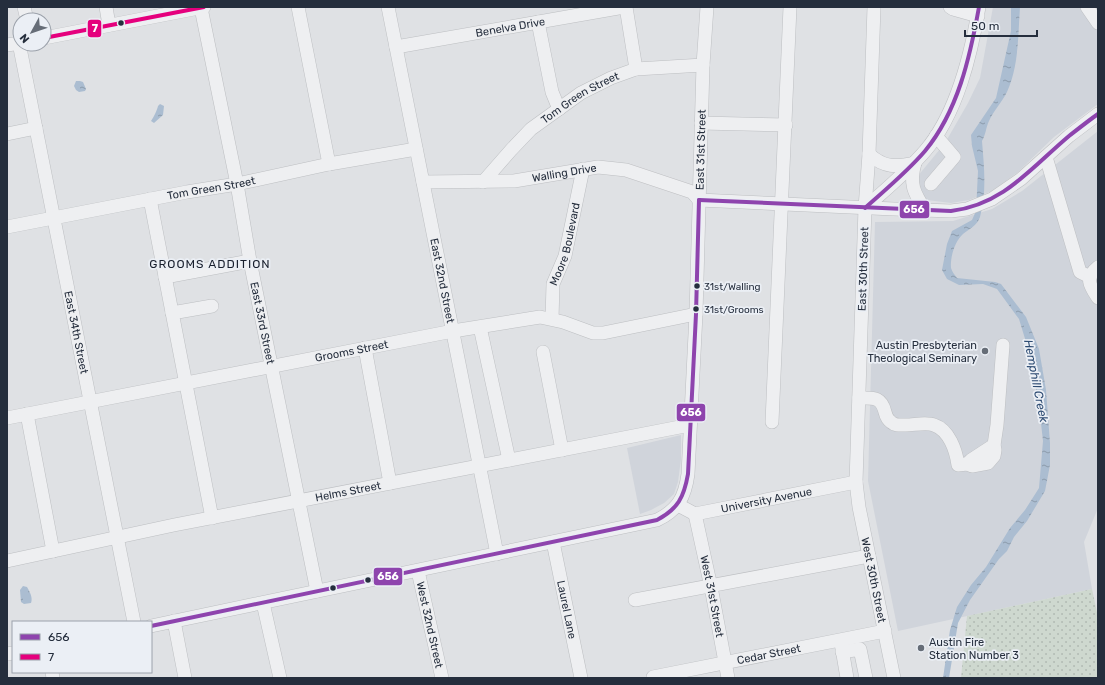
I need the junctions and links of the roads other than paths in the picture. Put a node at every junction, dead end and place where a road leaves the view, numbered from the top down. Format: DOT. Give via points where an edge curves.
graph roads {
  1 [pos="106,7"];
  2 [pos="203,7"];
  3 [pos="298,7"];
  4 [pos="388,7"];
  5 [pos="625,7"];
  6 [pos="707,7"];
  7 [pos="790,7"];
  8 [pos="874,7"];
  9 [pos="950,7"];
  10 [pos="1087,7"];
  11 [pos="978,12"];
  12 [pos="538,22"];
  13 [pos="1098,23"];
  14 [pos="109,25"];
  15 [pos="52,36"];
  16 [pos="396,47"];
  17 [pos="17,52"];
  18 [pos="703,65"];
  19 [pos="636,69"];
  20 [pos="559,109"];
  21 [pos="1098,114"];
  22 [pos="701,123"];
  23 [pos="786,125"];
  24 [pos="36,128"];
  25 [pos="7,134"];
  26 [pos="936,136"];
  27 [pos="416,149"];
  28 [pos="869,154"];
  29 [pos="1046,157"];
  30 [pos="915,163"];
  31 [pos="329,164"];
  32 [pos="584,170"];
  33 [pos="423,182"];
  34 [pos="483,182"];
  35 [pos="237,184"];
  36 [pos="931,184"];
  37 [pos="150,199"];
  38 [pos="699,200"];
  39 [pos="782,204"];
  40 [pos="865,208"];
  41 [pos="925,210"];
  42 [pos="54,218"];
  43 [pos="7,227"];
  44 [pos="250,261"];
  45 [pos="1094,272"];
  46 [pos="165,277"];
  47 [pos="1098,298"];
  48 [pos="212,306"];
  49 [pos="172,313"];
  50 [pos="696,314"];
  51 [pos="552,319"];
  52 [pos="480,327"];
  53 [pos="453,331"];
  54 [pos="1003,345"];
  55 [pos="365,348"];
  56 [pos="543,352"];
  57 [pos="271,367"];
  58 [pos="186,383"];
  59 [pos="859,398"];
  60 [pos="91,402"];
  61 [pos="27,414"];
  62 [pos="7,418"];
  63 [pos="772,422"];
  64 [pos="690,425"];
  65 [pos="562,450"];
  66 [pos="509,460"];
  67 [pos="479,466"];
  68 [pos="856,482"];
  69 [pos="390,483"];
  70 [pos="298,501"];
  71 [pos="678,505"];
  72 [pos="695,514"];
  73 [pos="212,518"];
  74 [pos="118,537"];
  75 [pos="553,542"];
  76 [pos="53,551"];
  77 [pos="497,554"];
  78 [pos="869,556"];
  79 [pos="7,560"];
  80 [pos="418,571"];
  81 [pos="711,586"];
  82 [pos="317,591"];
  83 [pos="636,600"];
  84 [pos="264,603"];
  85 [pos="134,621"];
  86 [pos="174,621"];
  87 [pos="152,626"];
  88 [pos="885,631"];
  89 [pos="841,646"];
  90 [pos="725,662"];
  91 [pos="653,677"];
  92 [pos="185,678"];
  93 [pos="280,678"];
  94 [pos="442,678"];
  95 [pos="581,678"];
  96 [pos="728,678"];
  97 [pos="847,678"];
  98 [pos="866,678"];
  99 [pos="894,678"];
  1 -- 14 [label="street"];
  2 -- 14 [label="street"];
  2 -- 35 [label="street, East 33rd Street"];
  3 -- 31 [label="street"];
  4 -- 16 [label="street, East 32nd Street"];
  5 -- 12 [label="street, Benelva Drive"];
  5 -- 19 [label="street"];
  6 -- 18 [label="street, East 31st Street"];
  7 -- 23 [label="street"];
  8 -- 28 [label="street, East 30th Street"];
  9 -- 11 [label="street"];
  10 -- 13 [label="street"];
  11 -- 26 [label="street" via="966,71 952,107"];
  12 -- 16 [label="street, Benelva Drive"];
  12 -- 20 [label="street" via="552,92"];
  14 -- 15 [label="street"];
  16 -- 27 [label="street, East 32nd Street"];
  17 -- 24 [label="street, East 34th Street"];
  18 -- 19 [label="street, Tom Green Street"];
  18 -- 22 [label="street, East 31st Street"];
  19 -- 20 [label="street, Tom Green Street" via="587,90"];
  20 -- 34 [label="street, Tom Green Street" via="531,129"];
  21 -- 29 [label="street"];
  22 -- 23 [label="street"];
  22 -- 38 [label="street, East 31st Street"];
  23 -- 39 [label="street"];
  24 -- 25 [label="street"];
  24 -- 42 [label="street, East 34th Street"];
  26 -- 30 [label="street"];
  26 -- 36 [label="street" via="954,157"];
  27 -- 31 [label="street, Tom Green Street"];
  27 -- 33 [label="street, East 32nd Street"];
  28 -- 30 [label="street" via="876,161 887,165"];
  28 -- 40 [label="street, East 30th Street"];
  29 -- 41 [label="street" via="1021,179 985,203 960,210"];
  29 -- 45 [label="street" via="1080,272"];
  30 -- 40 [label="street"];
  30 -- 41 [label="street" via="911,174 914,192"];
  31 -- 35 [label="street, Tom Green Street"];
  32 -- 34 [label="street, Walling Drive" via="514,181"];
  32 -- 38 [label="street, Walling Drive" via="598,167 626,170 692,192"];
  32 -- 51 [label="street, Moore Boulevard" via="565,256 553,284"];
  33 -- 34 [label="street, Walling Drive"];
  33 -- 53 [label="street, East 32nd Street"];
  35 -- 37 [label="street, Tom Green Street"];
  35 -- 44 [label="street, East 33rd Street"];
  37 -- 42 [label="street, Tom Green Street"];
  37 -- 46 [label="street"];
  38 -- 39 [label="street"];
  38 -- 50 [label="street, East 31st Street"];
  39 -- 40 [label="street"];
  39 -- 63 [label="street"];
  40 -- 41 [label="street"];
  40 -- 59 [label="street, East 30th Street"];
  42 -- 43 [label="street, Tom Green Street"];
  42 -- 60 [label="street, East 34th Street"];
  44 -- 46 [label="street"];
  44 -- 57 [label="street, East 33rd Street"];
  45 -- 47 [label="street" via="1089,282"];
  46 -- 49 [label="street"];
  48 -- 49 [label="street"];
  49 -- 58 [label="street"];
  50 -- 51 [label="street, Grooms Street" via="604,333 593,333"];
  50 -- 64 [label="street, East 31st Street"];
  51 -- 52 [label="street, Grooms Street" via="540,317"];
  52 -- 53 [label="street, Grooms Street"];
  52 -- 66 [label="street"];
  53 -- 55 [label="street, Grooms Street"];
  53 -- 67 [label="street, East 32nd Street"];
  54 -- 59 [label="street" via="994,456 988,463 958,465 956,454 943,430 933,424 892,423 880,401 874,398"];
  55 -- 57 [label="street, Grooms Street"];
  55 -- 69 [label="street"];
  56 -- 65 [label="street"];
  57 -- 58 [label="street, Grooms Street"];
  57 -- 70 [label="street, East 33rd Street"];
  58 -- 60 [label="street, Grooms Street"];
  58 -- 73 [label="street"];
  59 -- 68 [label="street, East 30th Street"];
  60 -- 61 [label="street, Grooms Street"];
  60 -- 74 [label="street, East 34th Street"];
  61 -- 62 [label="street, Grooms Street"];
  61 -- 76 [label="street"];
  64 -- 65 [label="street, Helms Street"];
  64 -- 71 [label="street, East 31st Street" via="686,490"];
  65 -- 66 [label="street, Helms Street"];
  66 -- 67 [label="street, Helms Street"];
  67 -- 69 [label="street, Helms Street"];
  67 -- 77 [label="street, East 32nd Street"];
  68 -- 72 [label="street, University Avenue"];
  68 -- 78 [label="street, West 30th Street"];
  69 -- 70 [label="street, Helms Street"];
  70 -- 73 [label="street, Helms Street"];
  70 -- 82 [label="street, East 33rd Street"];
  71 -- 72 [label="street"];
  71 -- 75 [label="street" via="671,513 657,520"];
  72 -- 81 [label="street, West 31st Street"];
  73 -- 74 [label="street, Helms Street"];
  74 -- 76 [label="street, Helms Street"];
  74 -- 85 [label="street, East 34th Street"];
  75 -- 77 [label="street"];
  75 -- 95 [label="street, Laurel Lane"];
  76 -- 79 [label="street, Helms Street"];
  77 -- 80 [label="street"];
  78 -- 81 [label="street"];
  78 -- 88 [label="street, West 30th Street"];
  80 -- 82 [label="street"];
  80 -- 94 [label="street, West 32nd Street"];
  81 -- 83 [label="street"];
  81 -- 90 [label="street, West 31st Street"];
  82 -- 84 [label="street"];
  84 -- 86 [label="street"];
  84 -- 93 [label="street"];
  86 -- 87 [label="street"];
  86 -- 92 [label="street"];
  88 -- 89 [label="street, Cedar Street"];
  88 -- 99 [label="street, West 30th Street"];
  89 -- 90 [label="street, Cedar Street"];
  89 -- 97 [label="street"];
  89 -- 98 [label="street" via="860,649"];
  90 -- 91 [label="street, Cedar Street"];
  90 -- 96 [label="street, West 31st Street"];
}
